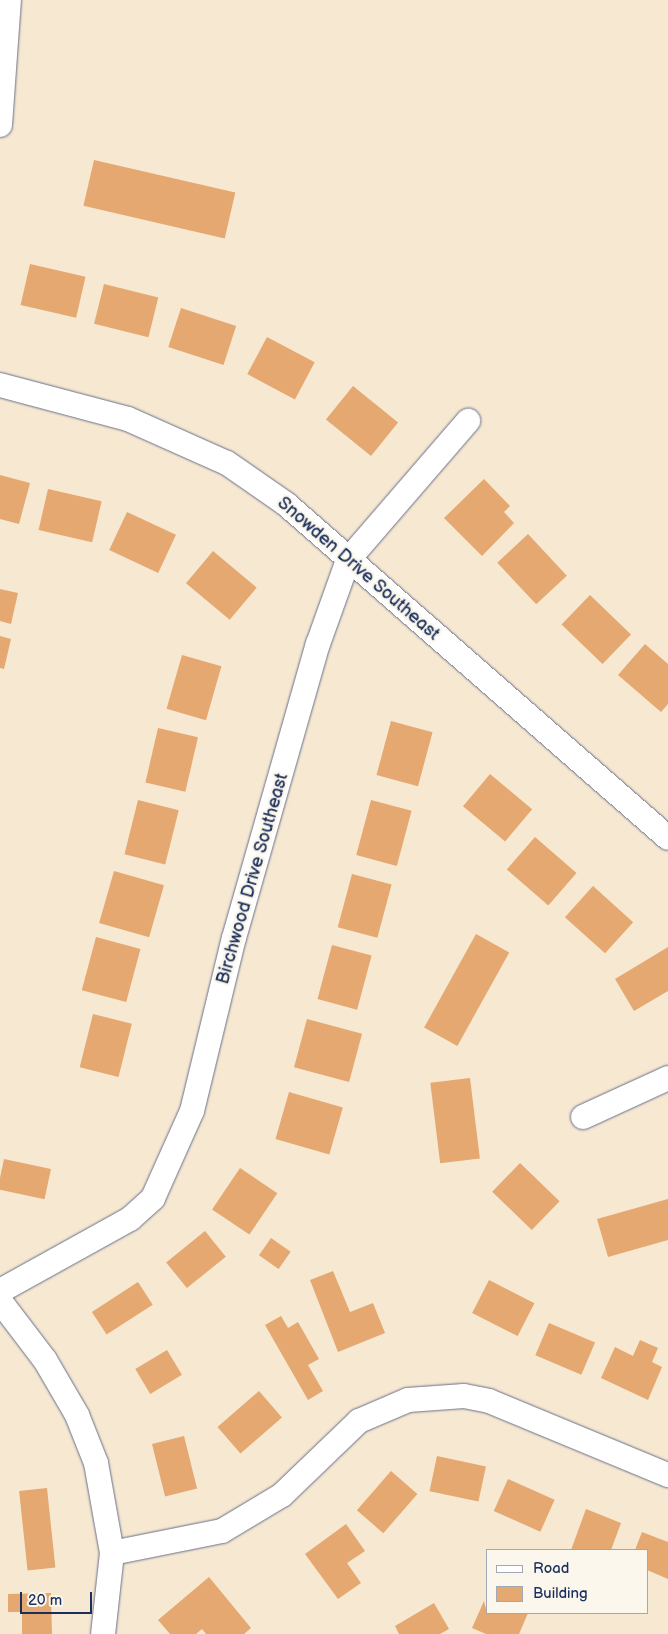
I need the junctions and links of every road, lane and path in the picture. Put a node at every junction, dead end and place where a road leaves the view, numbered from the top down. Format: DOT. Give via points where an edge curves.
graph roads {
  1 [pos="9,0"];
  2 [pos="0,125"];
  3 [pos="0,385"];
  4 [pos="468,421"];
  5 [pos="348,560"];
  6 [pos="668,838"];
  7 [pos="668,1078"];
  8 [pos="583,1117"];
  9 [pos="0,1291"];
  10 [pos="0,1301"];
  11 [pos="668,1475"];
  12 [pos="112,1553"];
  13 [pos="103,1634"];
  1 -- 2 [label="street"];
  3 -- 5 [label="street, Snowden Drive Southeast" via="128,419 205,450 286,504"];
  4 -- 5 [label="street, Birchwood Drive Southeast"];
  5 -- 6 [label="street, Snowden Drive Southeast"];
  5 -- 9 [label="street, Birchwood Drive Southeast" via="318,644 179,1148 154,1198 130,1219"];
  7 -- 8 [label="street"];
  10 -- 12 [label="street" via="45,1360 77,1415 96,1463"];
  11 -- 12 [label="street" via="489,1401 417,1398 359,1421 282,1495 222,1531"];
  12 -- 13 [label="street"];
}
